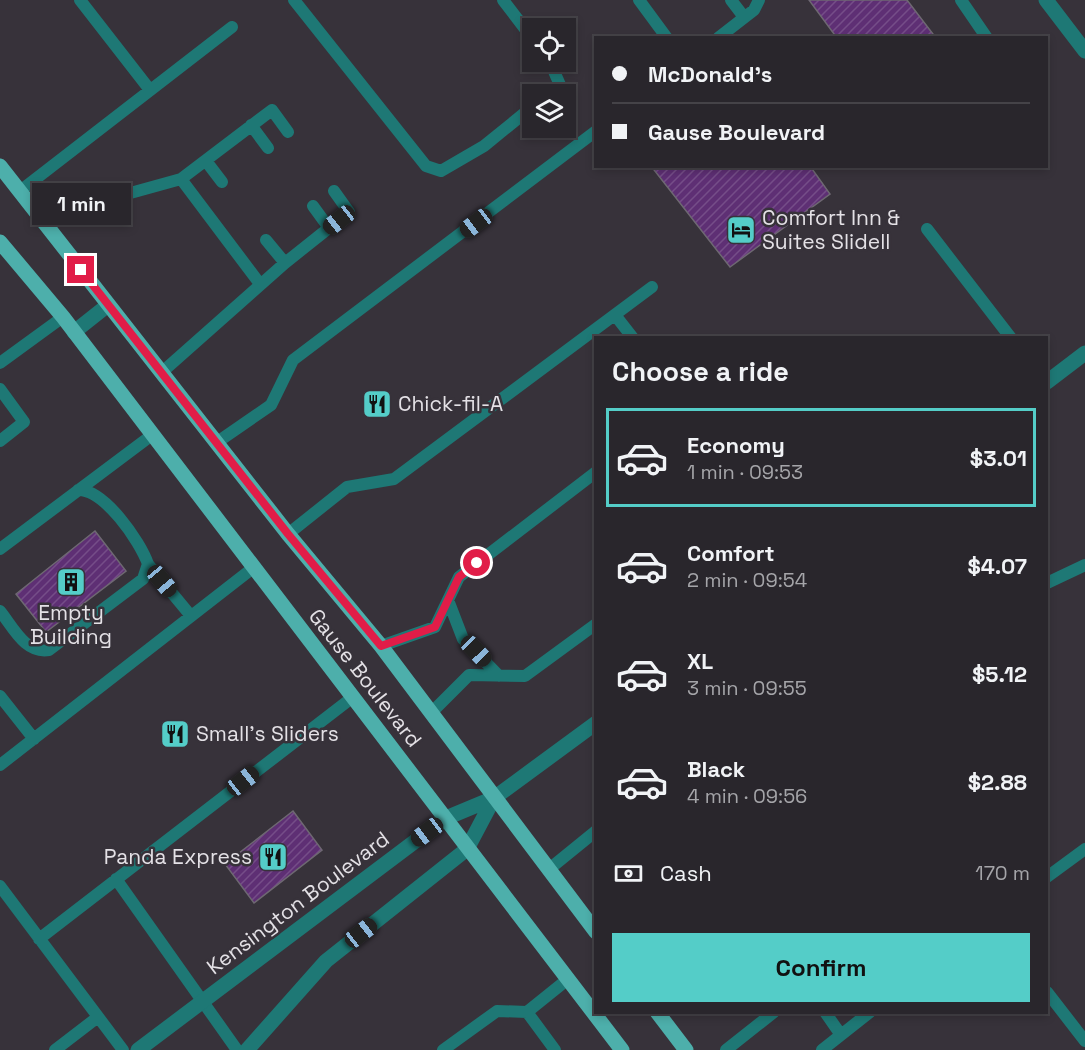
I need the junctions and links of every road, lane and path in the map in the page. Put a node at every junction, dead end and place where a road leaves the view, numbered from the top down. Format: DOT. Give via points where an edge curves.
graph roads {
  1 [pos="80,0"];
  2 [pos="294,0"];
  3 [pos="503,0"];
  4 [pos="639,0"];
  5 [pos="731,0"];
  6 [pos="759,0"];
  7 [pos="961,0"];
  8 [pos="1046,0"];
  9 [pos="744,17"];
  10 [pos="522,25"];
  11 [pos="232,27"];
  12 [pos="666,36"];
  13 [pos="720,36"];
  14 [pos="986,36"];
  15 [pos="1085,51"];
  16 [pos="150,90"];
  17 [pos="522,115"];
  18 [pos="251,125"];
  19 [pos="288,132"];
  20 [pos="594,133"];
  21 [pos="268,147"];
  22 [pos="206,161"];
  23 [pos="0,166"];
  24 [pos="181,179"];
  25 [pos="222,182"];
  26 [pos="20,191"];
  27 [pos="334,191"];
  28 [pos="313,206"];
  29 [pos="40,218"];
  30 [pos="329,228"];
  31 [pos="927,229"];
  32 [pos="266,240"];
  33 [pos="0,242"];
  34 [pos="285,263"];
  35 [pos="260,284"];
  36 [pos="652,287"];
  37 [pos="108,304"];
  38 [pos="615,315"];
  39 [pos="63,317"];
  40 [pos="74,332"];
  41 [pos="631,336"];
  42 [pos="1009,336"];
  43 [pos="1085,353"];
  44 [pos="0,363"];
  45 [pos="161,373"];
  46 [pos="1048,381"];
  47 [pos="0,389"];
  48 [pos="152,435"];
  49 [pos="0,441"];
  50 [pos="216,443"];
  51 [pos="594,474"];
  52 [pos="78,490"];
  53 [pos="288,534"];
  54 [pos="0,549"];
  55 [pos="148,564"];
  56 [pos="1085,565"];
  57 [pos="253,568"];
  58 [pos="1048,583"];
  59 [pos="448,600"];
  60 [pos="0,611"];
  61 [pos="191,616"];
  62 [pos="594,625"];
  63 [pos="381,646"];
  64 [pos="499,676"];
  65 [pos="0,696"];
  66 [pos="353,697"];
  67 [pos="432,712"];
  68 [pos="594,724"];
  69 [pos="33,739"];
  70 [pos="0,765"];
  71 [pos="494,798"];
  72 [pos="446,818"];
  73 [pos="594,833"];
  74 [pos="467,849"];
  75 [pos="1085,849"];
  76 [pos="548,870"];
  77 [pos="1048,876"];
  78 [pos="116,879"];
  79 [pos="0,886"];
  80 [pos="594,929"];
  81 [pos="39,939"];
  82 [pos="568,979"];
  83 [pos="1048,993"];
  84 [pos="202,1001"];
  85 [pos="527,1012"];
  86 [pos="594,1013"];
  87 [pos="595,1014"];
  88 [pos="659,1014"];
  89 [pos="771,1014"];
  90 [pos="826,1014"];
  91 [pos="868,1014"];
  92 [pos="98,1017"];
  93 [pos="842,1035"];
  94 [pos="1085,1041"];
  95 [pos="55,1050"];
  96 [pos="123,1050"];
  97 [pos="138,1050"];
  98 [pos="237,1050"];
  99 [pos="247,1050"];
  100 [pos="443,1050"];
  101 [pos="555,1050"];
  102 [pos="622,1050"];
  103 [pos="686,1050"];
  104 [pos="726,1050"];
  105 [pos="823,1050"];
  1 -- 16 [label="lane"];
  2 -- 17 [label="lane" via="426,166 441,171 484,146"];
  3 -- 10 [label="lane"];
  4 -- 12 [label="lane"];
  5 -- 9 [label="lane"];
  6 -- 9 [label="lane"];
  7 -- 14 [label="lane"];
  8 -- 15 [label="street"];
  9 -- 13 [label="lane"];
  11 -- 16 [label="lane"];
  16 -- 26 [label="lane"];
  18 -- 19 [label="lane" via="272,110"];
  18 -- 21 [label="lane"];
  18 -- 22 [label="lane"];
  20 -- 50 [label="lane" via="293,360 271,405"];
  22 -- 24 [label="lane"];
  22 -- 25 [label="lane"];
  23 -- 26 [label="main road, Gause Boulevard"];
  24 -- 29 [label="lane"];
  24 -- 35 [label="lane"];
  26 -- 29 [label="main road, Gause Boulevard"];
  27 -- 30 [label="lane" via="349,212"];
  28 -- 30 [label="lane"];
  29 -- 37 [label="main road, Gause Boulevard"];
  30 -- 34 [label="lane"];
  31 -- 42 [label="lane"];
  32 -- 34 [label="lane"];
  33 -- 39 [label="main road, Gause Boulevard"];
  34 -- 35 [label="lane"];
  35 -- 45 [label="lane"];
  36 -- 38 [label="lane"];
  37 -- 40 [label="street"];
  37 -- 45 [label="main road, Gause Boulevard"];
  38 -- 41 [label="lane"];
  38 -- 53 [label="lane" via="394,478 347,487"];
  39 -- 40 [label="main road, Gause Boulevard"];
  39 -- 44 [label="lane"];
  40 -- 48 [label="main road, Gause Boulevard"];
  43 -- 46 [label="street"];
  45 -- 50 [label="main road, Gause Boulevard"];
  47 -- 49 [label="lane" via="24,422"];
  48 -- 52 [label="lane"];
  48 -- 57 [label="main road, Gause Boulevard"];
  50 -- 53 [label="main road, Gause Boulevard"];
  51 -- 59 [label="lane" via="459,577"];
  52 -- 54 [label="lane"];
  52 -- 55 [label="lane" via="92,492 106,504"];
  53 -- 63 [label="main road, Gause Boulevard"];
  55 -- 60 [label="lane" via="138,583 49,650 34,651"];
  55 -- 61 [label="lane"];
  56 -- 58 [label="lane"];
  57 -- 61 [label="lane"];
  57 -- 66 [label="main road, Gause Boulevard"];
  59 -- 63 [label="lane" via="435,627"];
  59 -- 64 [label="lane" via="464,639"];
  61 -- 69 [label="lane"];
  62 -- 64 [label="lane" via="525,676"];
  63 -- 67 [label="main road, Gause Boulevard"];
  64 -- 67 [label="lane" via="469,675"];
  65 -- 69 [label="lane"];
  66 -- 72 [label="main road, Gause Boulevard"];
  66 -- 78 [label="lane"];
  67 -- 71 [label="main road, Gause Boulevard"];
  68 -- 71 [label="street"];
  69 -- 70 [label="lane"];
  71 -- 72 [label="street, Kensington Boulevard"];
  71 -- 74 [label="street"];
  71 -- 76 [label="main road, Gause Boulevard"];
  72 -- 74 [label="main road, Gause Boulevard"];
  72 -- 84 [label="street, Kensington Boulevard"];
  73 -- 76 [label="lane"];
  74 -- 82 [label="main road, Gause Boulevard"];
  74 -- 99 [label="street" via="326,961"];
  75 -- 77 [label="lane"];
  76 -- 80 [label="main road, Gause Boulevard"];
  78 -- 81 [label="lane"];
  78 -- 84 [label="lane"];
  79 -- 81 [label="lane"];
  81 -- 92 [label="lane"];
  82 -- 85 [label="lane"];
  82 -- 86 [label="main road, Gause Boulevard"];
  83 -- 94 [label="lane"];
  84 -- 97 [label="street, Kensington Boulevard"];
  84 -- 98 [label="lane"];
  85 -- 100 [label="lane" via="497,1011"];
  85 -- 101 [label="lane"];
  87 -- 102 [label="main road, Gause Boulevard"];
  88 -- 103 [label="main road"];
  89 -- 104 [label="lane"];
  90 -- 93 [label="lane"];
  91 -- 93 [label="lane"];
  92 -- 95 [label="lane"];
  92 -- 96 [label="lane"];
  93 -- 105 [label="lane"];
}
